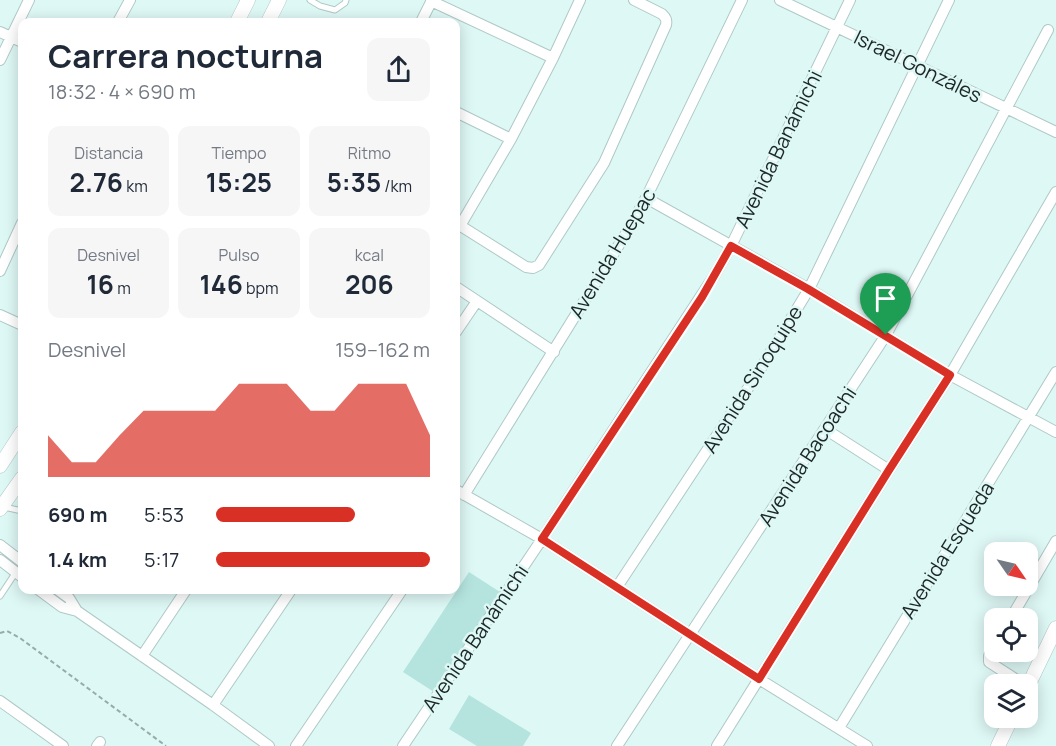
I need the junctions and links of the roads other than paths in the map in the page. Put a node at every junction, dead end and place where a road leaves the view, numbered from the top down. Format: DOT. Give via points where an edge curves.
graph roads {
  1 [pos="29,0"];
  2 [pos="130,0"];
  3 [pos="248,0"];
  4 [pos="279,0"];
  5 [pos="310,0"];
  6 [pos="346,0"];
  7 [pos="432,0"];
  8 [pos="580,0"];
  9 [pos="634,0"];
  10 [pos="742,0"];
  11 [pos="780,0"];
  12 [pos="850,0"];
  13 [pos="949,0"];
  14 [pos="321,3"];
  15 [pos="24,18"];
  16 [pos="120,18"];
  17 [pos="239,18"];
  18 [pos="270,18"];
  19 [pos="423,18"];
  20 [pos="837,26"];
  21 [pos="1048,30"];
  22 [pos="0,32"];
  23 [pos="17,40"];
  24 [pos="553,58"];
  25 [pos="0,60"];
  26 [pos="918,65"];
  27 [pos="1006,108"];
  28 [pos="460,114"];
  29 [pos="1056,132"];
  30 [pos="512,139"];
  31 [pos="1056,192"];
  32 [pos="646,198"];
  33 [pos="460,221"];
  34 [pos="460,225"];
  35 [pos="18,232"];
  36 [pos="731,246"];
  37 [pos="0,271"];
  38 [pos="808,289"];
  39 [pos="460,290"];
  40 [pos="477,301"];
  41 [pos="0,315"];
  42 [pos="18,323"];
  43 [pos="460,326"];
  44 [pos="886,335"];
  45 [pos="554,352"];
  46 [pos="1056,372"];
  47 [pos="950,375"];
  48 [pos="1028,418"];
  49 [pos="825,429"];
  50 [pos="1056,432"];
  51 [pos="18,438"];
  52 [pos="0,466"];
  53 [pos="889,470"];
  54 [pos="18,484"];
  55 [pos="460,493"];
  56 [pos="1,508"];
  57 [pos="18,510"];
  58 [pos="542,539"];
  59 [pos="1056,541"];
  60 [pos="0,545"];
  61 [pos="18,559"];
  62 [pos="0,560"];
  63 [pos="18,574"];
  64 [pos="18,576"];
  65 [pos="617,587"];
  66 [pos="54,594"];
  67 [pos="183,594"];
  68 [pos="288,594"];
  69 [pos="399,594"];
  70 [pos="0,596"];
  71 [pos="69,598"];
  72 [pos="1017,608"];
  73 [pos="1056,628"];
  74 [pos="690,635"];
  75 [pos="142,656"];
  76 [pos="989,662"];
  77 [pos="1008,674"];
  78 [pos="1034,674"];
  79 [pos="759,679"];
  80 [pos="0,701"];
  81 [pos="213,705"];
  82 [pos="838,728"];
  83 [pos="1007,728"];
  84 [pos="63,746"];
  85 [pos="269,746"];
  86 [pos="296,746"];
  87 [pos="403,746"];
  88 [pos="617,746"];
  89 [pos="717,746"];
  90 [pos="867,746"];
  91 [pos="999,746"];
  1 -- 15 [label="street"];
  2 -- 16 [label="street"];
  3 -- 17 [label="main road"];
  4 -- 18 [label="main road"];
  5 -- 14 [label="lane"];
  6 -- 14 [label="lane" via="334,10"];
  7 -- 19 [label="street"];
  7 -- 24 [label="street"];
  8 -- 24 [label="street"];
  9 -- 34 [label="street" via="665,17 666,25 604,163 539,266 526,267"];
  10 -- 32 [label="street, Avenida Huepac"];
  11 -- 20 [label="street, Israel Gonzáles"];
  12 -- 20 [label="street, Avenida Banámichi"];
  13 -- 26 [label="street, Avenida Sinoquipe"];
  20 -- 26 [label="street, Israel Gonzáles"];
  20 -- 36 [label="street, Avenida Banámichi"];
  21 -- 27 [label="street, Avenida Bacoachi"];
  22 -- 23 [label="street"];
  23 -- 25 [label="street"];
  24 -- 30 [label="street"];
  26 -- 27 [label="street, Israel Gonzáles"];
  26 -- 38 [label="street, Avenida Sinoquipe"];
  27 -- 29 [label="street, Israel Gonzáles"];
  27 -- 44 [label="street, Avenida Bacoachi"];
  28 -- 30 [label="street"];
  30 -- 33 [label="street"];
  31 -- 47 [label="street"];
  32 -- 36 [label="street"];
  32 -- 45 [label="street, Avenida Huepac"];
  35 -- 37 [label="street"];
  36 -- 38 [label="street"];
  36 -- 58 [label="street, Avenida Banámichi" via="702,297"];
  38 -- 44 [label="street"];
  38 -- 65 [label="street, Avenida Sinoquipe" via="758,373"];
  39 -- 40 [label="street"];
  40 -- 43 [label="street"];
  40 -- 45 [label="street"];
  41 -- 42 [label="street"];
  44 -- 47 [label="street"];
  44 -- 49 [label="street, Avenida Bacoachi"];
  45 -- 55 [label="street, Avenida Huepac"];
  46 -- 48 [label="street, Avenida Esqueda"];
  47 -- 48 [label="street"];
  47 -- 53 [label="street"];
  48 -- 50 [label="street"];
  48 -- 82 [label="street, Avenida Esqueda"];
  49 -- 53 [label="street"];
  49 -- 74 [label="street, Avenida Bacoachi"];
  51 -- 52 [label="main road"];
  53 -- 79 [label="street"];
  54 -- 56 [label="main road"];
  55 -- 58 [label="street"];
  56 -- 57 [label="lane"];
  58 -- 65 [label="street"];
  58 -- 87 [label="street, Avenida Banámichi"];
  59 -- 72 [label="street"];
  60 -- 61 [label="street"];
  62 -- 63 [label="street"];
  64 -- 70 [label="lane"];
  65 -- 74 [label="street"];
  66 -- 71 [label="street"];
  67 -- 75 [label="street"];
  68 -- 81 [label="street"];
  69 -- 86 [label="street"];
  71 -- 75 [label="street" via="77,611"];
  73 -- 78 [label="main road"];
  74 -- 79 [label="street"];
  74 -- 88 [label="street, Avenida Bacoachi"];
  75 -- 81 [label="street"];
  76 -- 77 [label="street"];
  79 -- 82 [label="street"];
  79 -- 89 [label="street"];
  80 -- 84 [label="street"];
  81 -- 85 [label="street"];
  82 -- 90 [label="street"];
  83 -- 91 [label="main road"];
}
